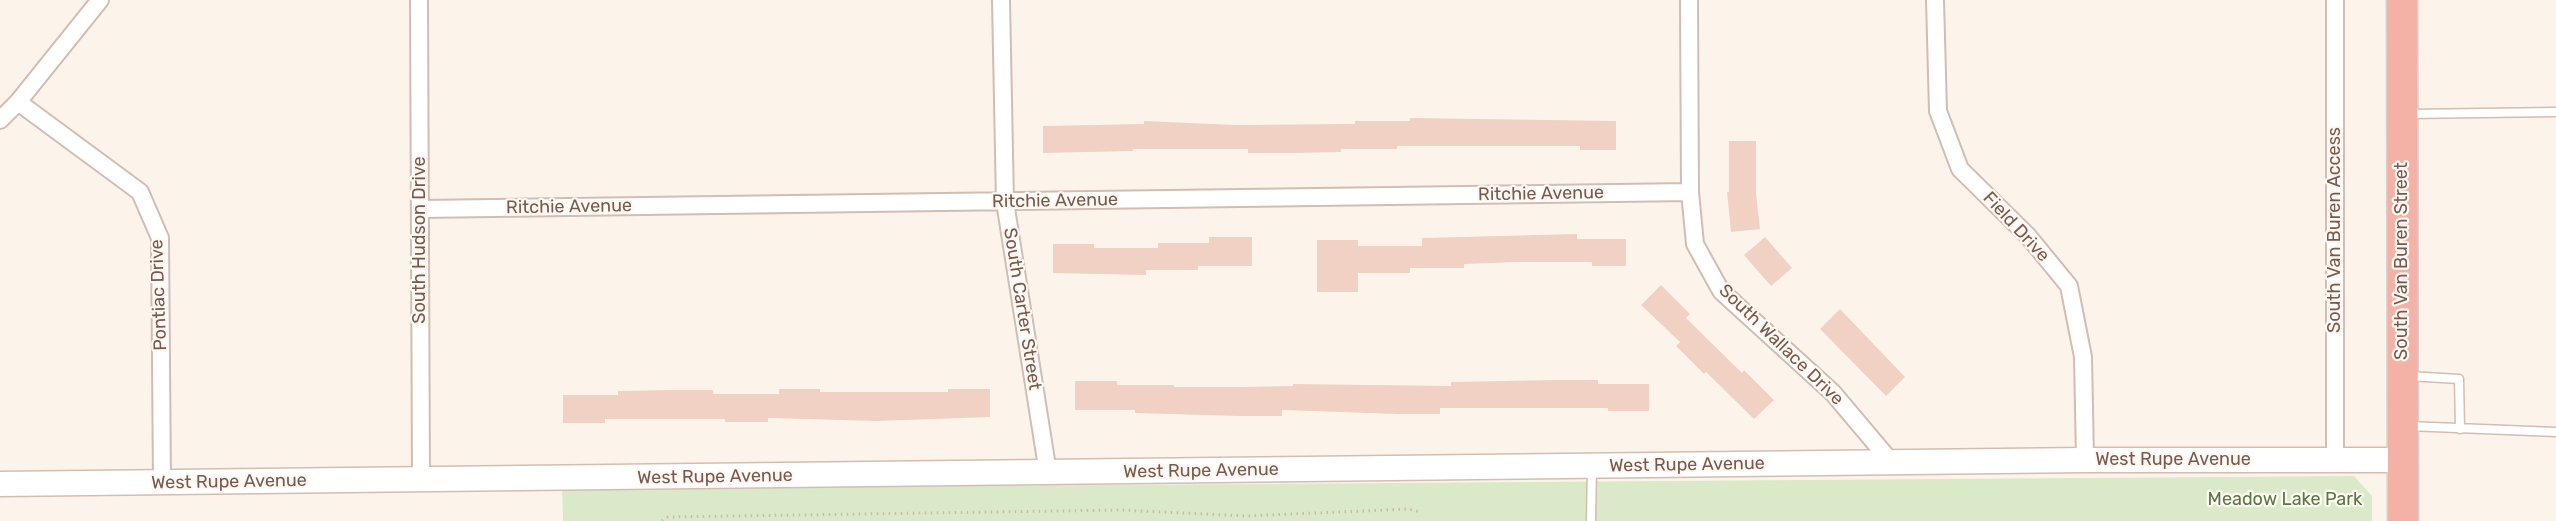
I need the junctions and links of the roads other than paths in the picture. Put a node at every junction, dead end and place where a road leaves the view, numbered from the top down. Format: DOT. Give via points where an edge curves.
graph roads {
  1 [pos="100,0"];
  2 [pos="419,0"];
  3 [pos="1001,0"];
  4 [pos="1689,0"];
  5 [pos="1935,0"];
  6 [pos="2335,0"];
  7 [pos="2402,0"];
  8 [pos="18,102"];
  9 [pos="2556,112"];
  10 [pos="2402,115"];
  11 [pos="0,120"];
  12 [pos="1690,192"];
  13 [pos="1005,202"];
  14 [pos="420,208"];
  15 [pos="2402,376"];
  16 [pos="2402,426"];
  17 [pos="2460,429"];
  18 [pos="2556,432"];
  19 [pos="2085,460"];
  20 [pos="2335,460"];
  21 [pos="2402,460"];
  22 [pos="1892,463"];
  23 [pos="1592,466"];
  24 [pos="1048,473"];
  25 [pos="421,480"];
  26 [pos="162,482"];
  27 [pos="0,484"];
  28 [pos="1591,521"];
  29 [pos="2403,521"];
  1 -- 8 [label="street"];
  2 -- 14 [label="street, South Hudson Drive"];
  3 -- 13 [label="street, South Carter Street"];
  4 -- 12 [label="street, South Wallace Drive"];
  5 -- 19 [label="street, Field Drive" via="1938,111 1960,169 2028,236 2068,286 2083,357"];
  6 -- 20 [label="street, South Van Buren Access"];
  7 -- 10 [label="highway, South Van Buren Street"];
  8 -- 11 [label="street"];
  8 -- 26 [label="street, Pontiac Drive" via="140,192 160,238"];
  9 -- 10 [label="lane"];
  10 -- 15 [label="highway, South Van Buren Street"];
  12 -- 13 [label="street, Ritchie Avenue"];
  12 -- 22 [label="street, South Wallace Drive" via="1695,244 1721,291 1833,393"];
  13 -- 14 [label="street, Ritchie Avenue"];
  13 -- 24 [label="street, South Carter Street"];
  14 -- 25 [label="street, South Hudson Drive"];
  15 -- 16 [label="highway, South Van Buren Street"];
  15 -- 17 [label="lane" via="2459,379"];
  16 -- 17 [label="lane"];
  16 -- 21 [label="highway, South Van Buren Street"];
  17 -- 18 [label="lane"];
  19 -- 20 [label="street, West Rupe Avenue"];
  19 -- 22 [label="street, West Rupe Avenue"];
  20 -- 21 [label="street, West Rupe Avenue"];
  21 -- 29 [label="highway, South Van Buren Street"];
  22 -- 23 [label="street, West Rupe Avenue"];
  23 -- 24 [label="street, West Rupe Avenue"];
  23 -- 28 [label="lane"];
  24 -- 25 [label="street, West Rupe Avenue"];
  25 -- 26 [label="street, West Rupe Avenue"];
  26 -- 27 [label="street, West Rupe Avenue"];
}
